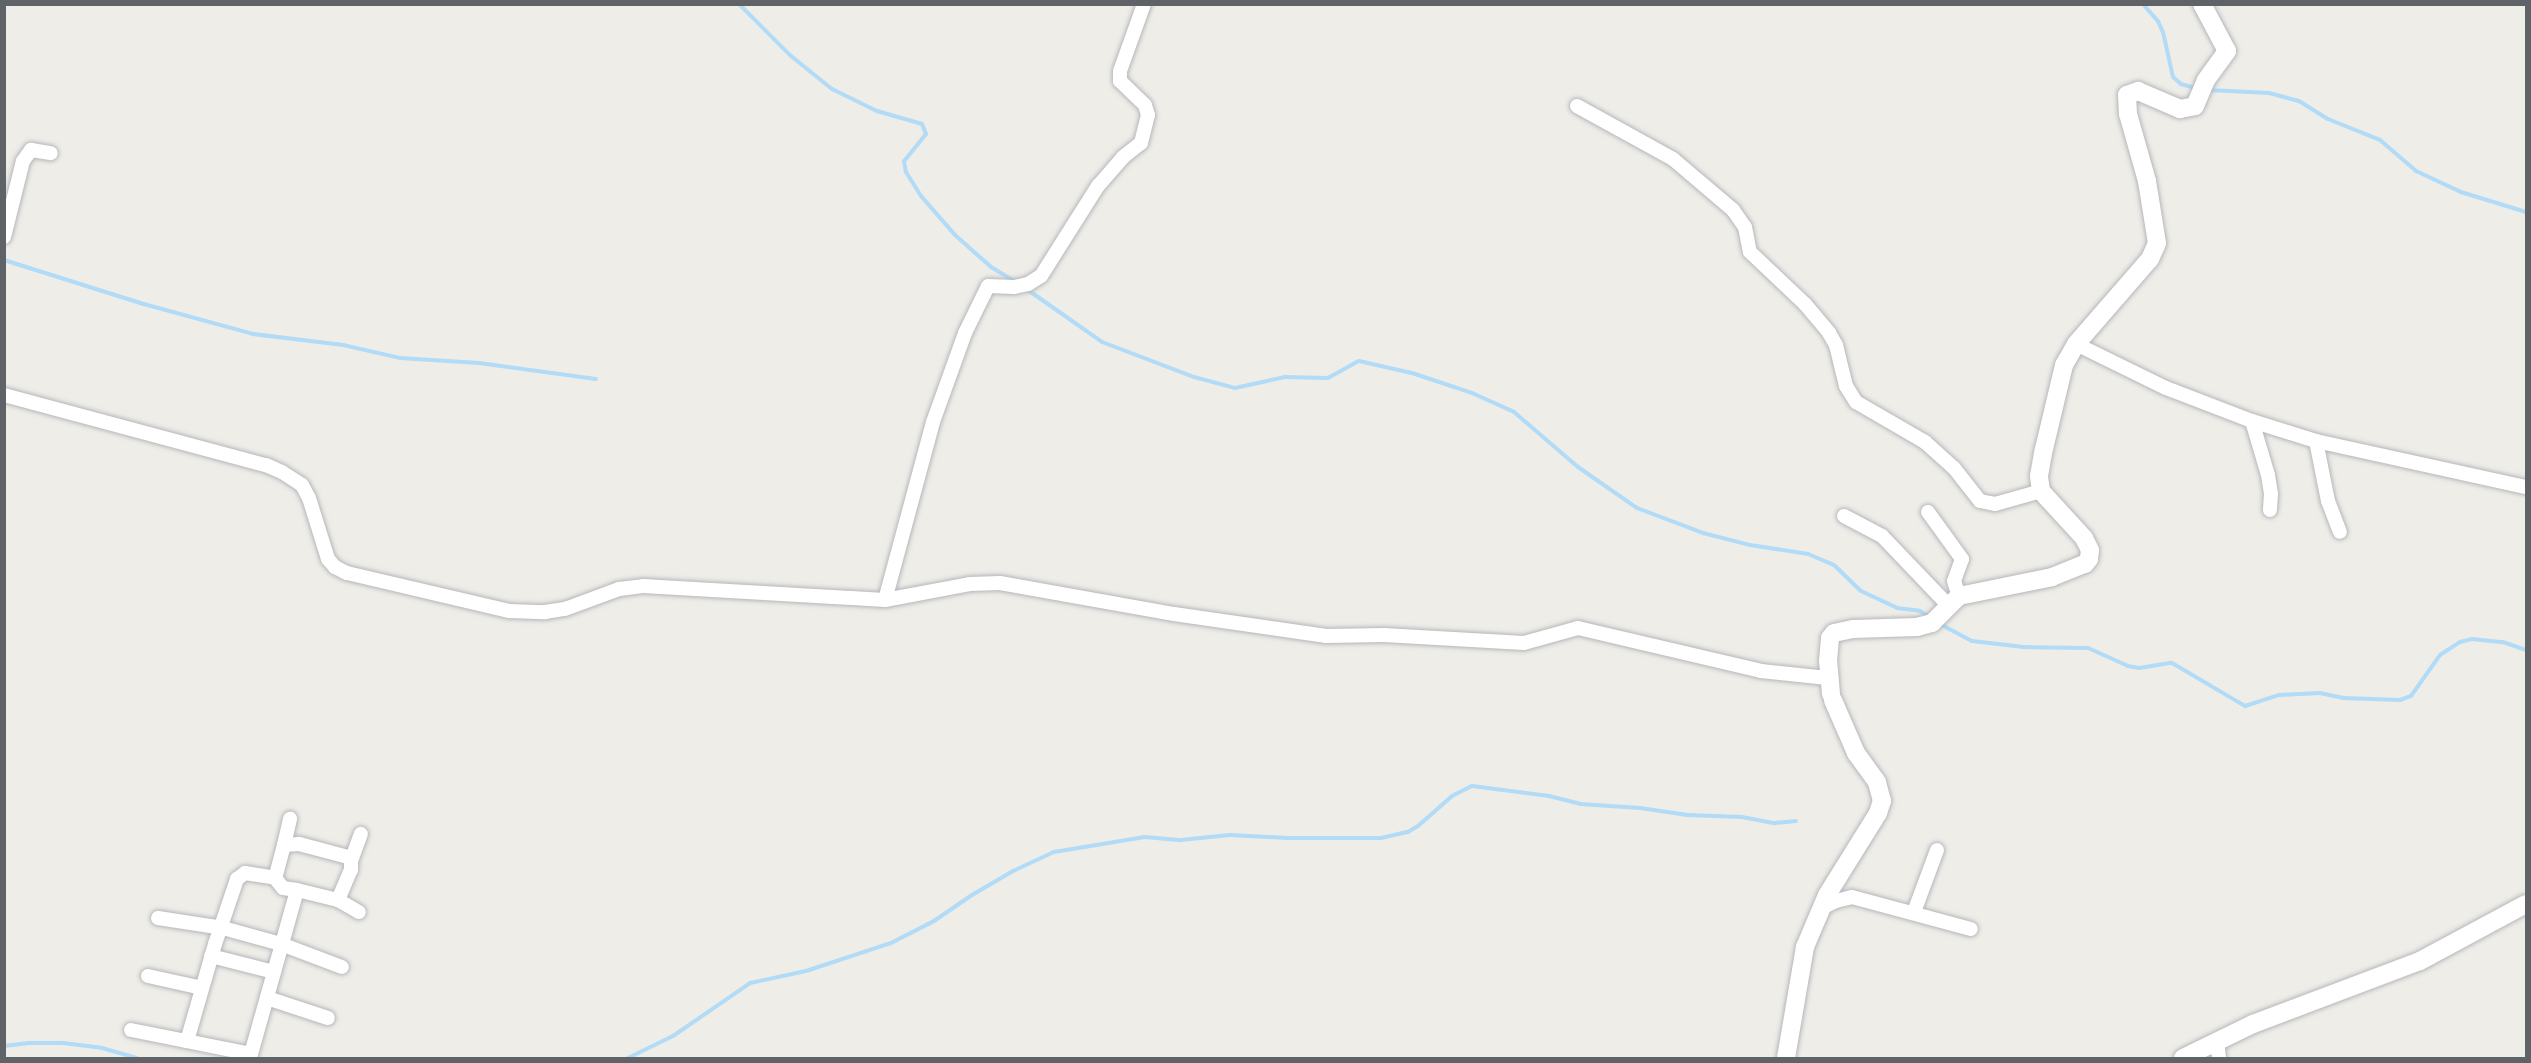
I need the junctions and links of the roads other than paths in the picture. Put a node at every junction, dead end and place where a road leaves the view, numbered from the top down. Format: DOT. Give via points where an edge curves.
graph roads {
  1 [pos="1144,4"];
  2 [pos="2202,4"];
  3 [pos="1577,106"];
  4 [pos="51,153"];
  5 [pos="11,172"];
  6 [pos="4,237"];
  7 [pos="2076,344"];
  8 [pos="4,395"];
  9 [pos="2252,421"];
  10 [pos="2316,441"];
  11 [pos="2526,487"];
  12 [pos="2041,491"];
  13 [pos="2270,510"];
  14 [pos="1928,512"];
  15 [pos="1844,516"];
  16 [pos="2340,532"];
  17 [pos="885,600"];
  18 [pos="1954,601"];
  19 [pos="1831,690"];
  20 [pos="290,819"];
  21 [pos="361,834"];
  22 [pos="284,845"];
  23 [pos="1937,850"];
  24 [pos="351,861"];
  25 [pos="275,878"];
  26 [pos="297,890"];
  27 [pos="338,900"];
  28 [pos="2526,903"];
  29 [pos="1819,911"];
  30 [pos="359,912"];
  31 [pos="1914,912"];
  32 [pos="158,918"];
  33 [pos="223,928"];
  34 [pos="1971,929"];
  35 [pos="281,944"];
  36 [pos="211,956"];
  37 [pos="342,968"];
  38 [pos="274,972"];
  39 [pos="148,976"];
  40 [pos="202,988"];
  41 [pos="267,998"];
  42 [pos="328,1018"];
  43 [pos="131,1030"];
  44 [pos="187,1041"];
  45 [pos="2218,1050"];
  46 [pos="253,1056"];
  47 [pos="1786,1059"];
  48 [pos="2183,1059"];
  1 -- 17 [label="street" via="1120,71 1120,81 1145,105 1148,115 1142,143 1098,186 1041,276 1014,287 988,286 965,333 933,422"];
  2 -- 7 [label="street" via="2228,51 2206,80 2195,106 2181,109 2138,91 2127,95 2128,114 2156,228 2155,250"];
  3 -- 12 [label="street" via="1673,159 1733,210 1745,227 1750,252 1805,304 1829,333 1836,345 1846,386 1856,402 1925,442 1954,468 1980,501 1995,504"];
  4 -- 5 [label="street" via="32,150"];
  5 -- 6 [label="street"];
  7 -- 9 [label="street" via="2166,388"];
  7 -- 12 [label="street" via="2064,365 2054,398 2041,465"];
  8 -- 17 [label="street" via="266,465 302,485 328,559 335,567 509,611 565,609 619,589 643,586"];
  9 -- 10 [label="street"];
  9 -- 13 [label="street" via="2268,475"];
  10 -- 11 [label="street"];
  10 -- 16 [label="street" via="2328,501"];
  12 -- 18 [label="street" via="2088,545 2089,559 2052,577"];
  14 -- 18 [label="street" via="1962,559 1954,581"];
  15 -- 18 [label="street" via="1882,536"];
  17 -- 19 [label="street" via="970,584 1000,583 1326,636 1384,634 1524,643 1578,628"];
  18 -- 19 [label="street" via="1932,623 1834,633 1830,638"];
  19 -- 29 [label="street" via="1856,753 1877,782 1882,801"];
  20 -- 22 [label="street"];
  21 -- 24 [label="street"];
  22 -- 24 [label="street" via="299,844 348,856"];
  22 -- 25 [label="street"];
  23 -- 31 [label="street"];
  24 -- 27 [label="street"];
  25 -- 26 [label="street" via="283,888"];
  25 -- 33 [label="street" via="240,875"];
  26 -- 27 [label="street"];
  26 -- 35 [label="street"];
  27 -- 30 [label="street"];
  28 -- 45 [label="street" via="2420,962 2268,1018"];
  29 -- 31 [label="street" via="1852,897"];
  29 -- 47 [label="street" via="1805,946"];
  31 -- 34 [label="street"];
  32 -- 33 [label="street"];
  33 -- 35 [label="street"];
  33 -- 36 [label="street"];
  35 -- 37 [label="street"];
  35 -- 38 [label="street"];
  36 -- 38 [label="street"];
  36 -- 40 [label="street"];
  38 -- 41 [label="street"];
  39 -- 40 [label="street"];
  40 -- 44 [label="street"];
  41 -- 42 [label="street"];
  41 -- 46 [label="street"];
  43 -- 44 [label="street"];
  44 -- 46 [label="street"];
  45 -- 48 [label="street"];
}
